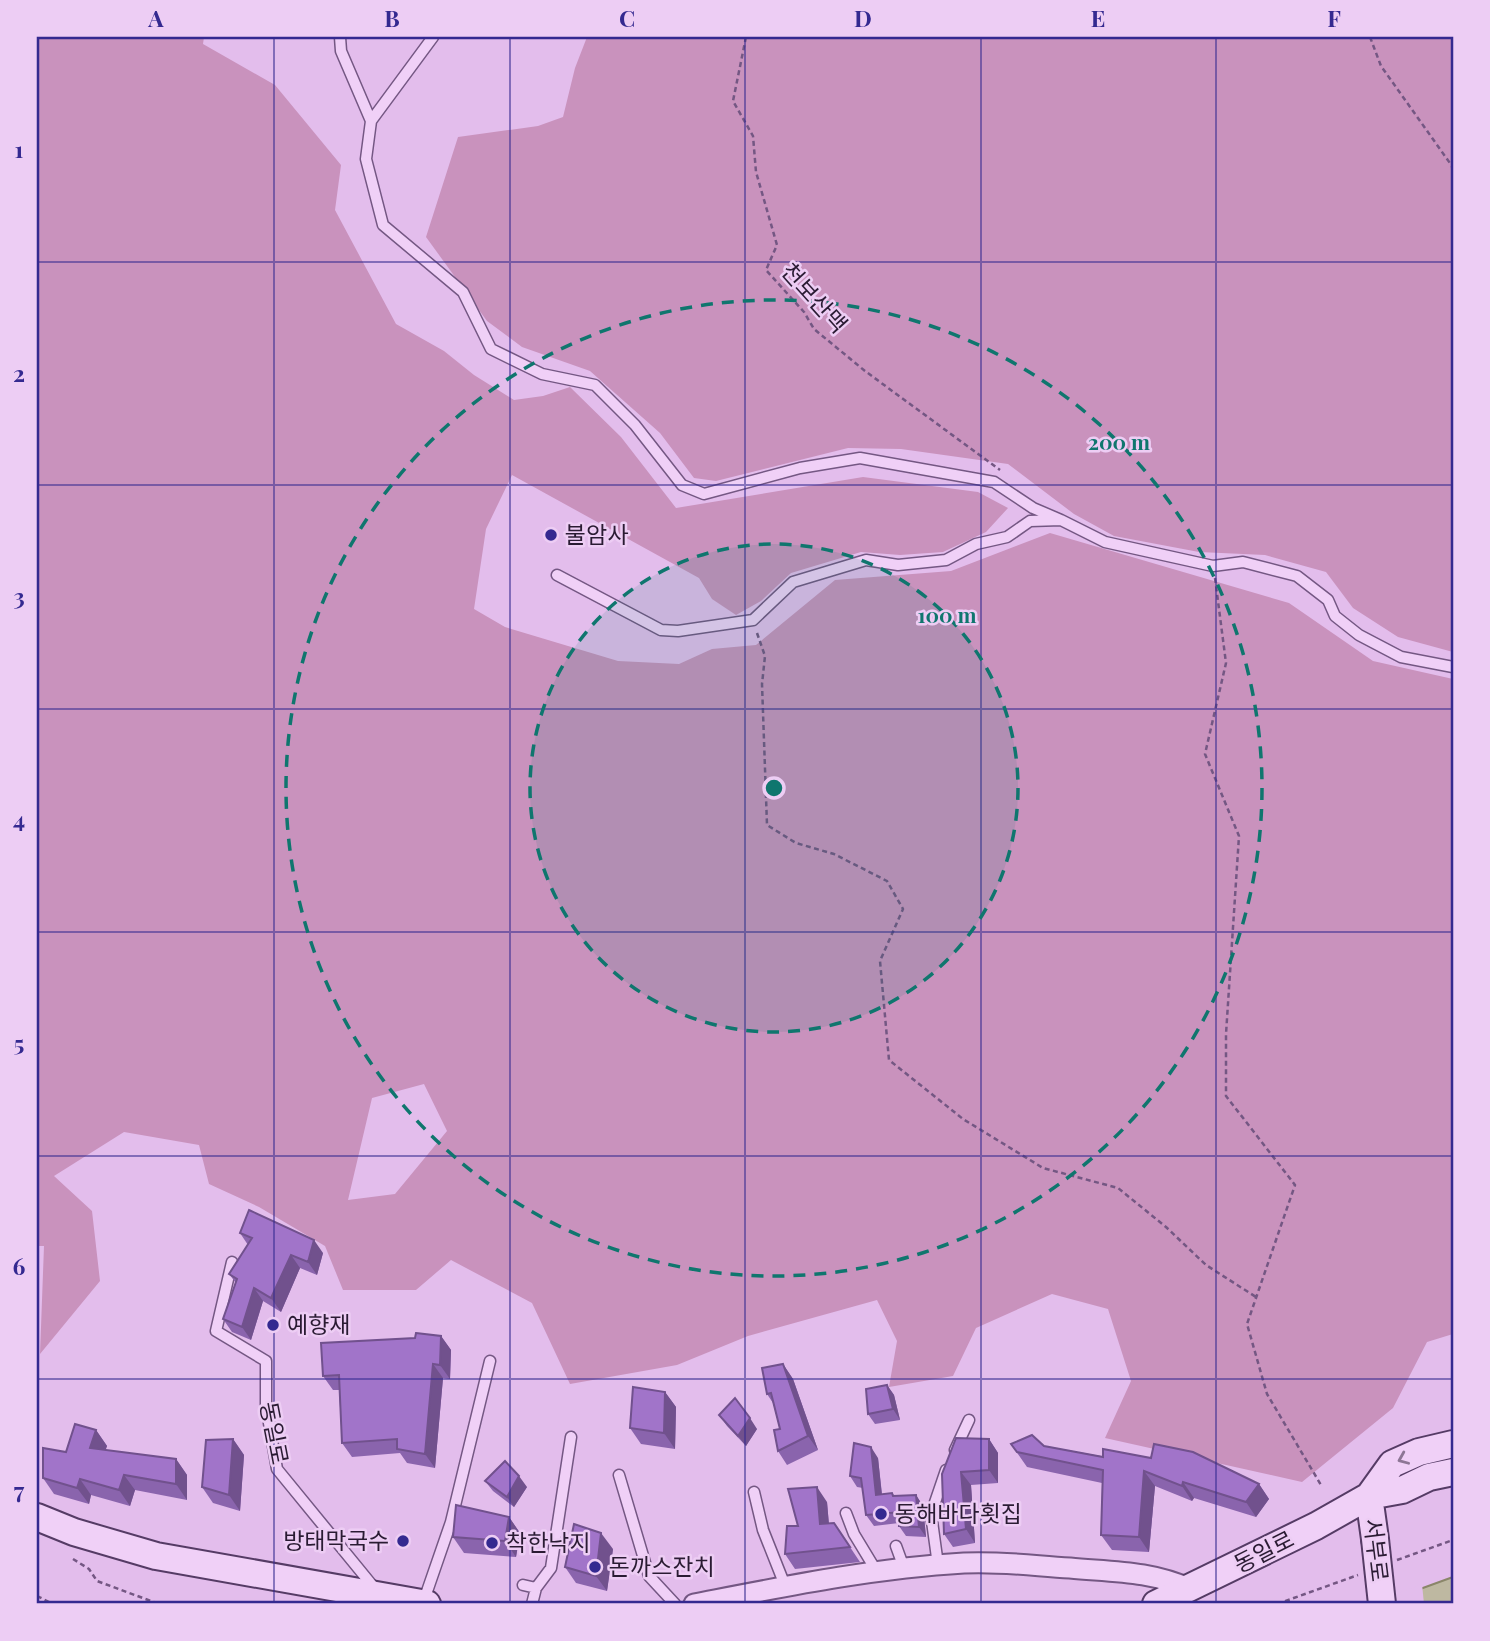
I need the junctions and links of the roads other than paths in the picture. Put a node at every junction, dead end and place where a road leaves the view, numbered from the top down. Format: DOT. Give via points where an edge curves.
graph roads {
  1 [pos="341,37"];
  2 [pos="433,37"];
  3 [pos="372,121"];
  4 [pos="1060,520"];
  5 [pos="557,575"];
  6 [pos="1453,667"];
  7 [pos="232,1262"];
  8 [pos="490,1361"];
  9 [pos="969,1420"];
  10 [pos="571,1437"];
  11 [pos="1453,1444"];
  12 [pos="1453,1472"];
  13 [pos="619,1475"];
  14 [pos="754,1492"];
  15 [pos="1369,1496"];
  16 [pos="846,1513"];
  17 [pos="37,1517"];
  18 [pos="896,1546"];
  19 [pos="938,1565"];
  20 [pos="904,1567"];
  21 [pos="877,1572"];
  22 [pos="523,1585"];
  23 [pos="536,1588"];
  24 [pos="786,1588"];
  25 [pos="1191,1589"];
  26 [pos="383,1598"];
  27 [pos="425,1604"];
  28 [pos="532,1604"];
  29 [pos="675,1604"];
  30 [pos="694,1604"];
  31 [pos="1156,1604"];
  32 [pos="1382,1604"];
  1 -- 3 [label="lane" via="341,51"];
  2 -- 3 [label="lane"];
  3 -- 4 [label="lane" via="366,159 383,225 463,292 491,349 542,374 595,386 635,425 682,485 704,494 800,468 859,458 994,482"];
  4 -- 5 [label="lane" via="1030,522 1006,537 976,544 946,560 898,565 866,561 793,582 753,620 678,631 661,630"];
  4 -- 6 [label="lane" via="1105,542 1213,566 1243,562 1297,576 1328,600 1335,616 1359,635 1401,657"];
  7 -- 26 [label="lane, 동일로" via="216,1331 266,1361 266,1406 277,1469"];
  8 -- 27 [label="lane" via="451,1522"];
  9 -- 19 [label="lane" via="931,1514"];
  10 -- 23 [label="lane" via="551,1568"];
  11 -- 15 [label="street, 동일로, one-way" via="1392,1464"];
  12 -- 15 [label="street, 동일로"];
  13 -- 29 [label="lane" via="649,1576"];
  14 -- 24 [label="lane"];
  15 -- 25 [label="street, 동일로"];
  15 -- 32 [label="street, 서부로, bridge"];
  16 -- 21 [label="lane"];
  17 -- 26 [label="street" via="156,1556"];
  18 -- 20 [label="lane"];
  19 -- 20 [label="street"];
  19 -- 25 [label="street" via="1019,1563 1139,1572"];
  20 -- 21 [label="street"];
  21 -- 24 [label="street"];
  22 -- 23 [label="lane"];
  23 -- 28 [label="lane"];
  24 -- 30 [label="street"];
  25 -- 31 [label="street, 동일로"];
  26 -- 27 [label="street"];
}
